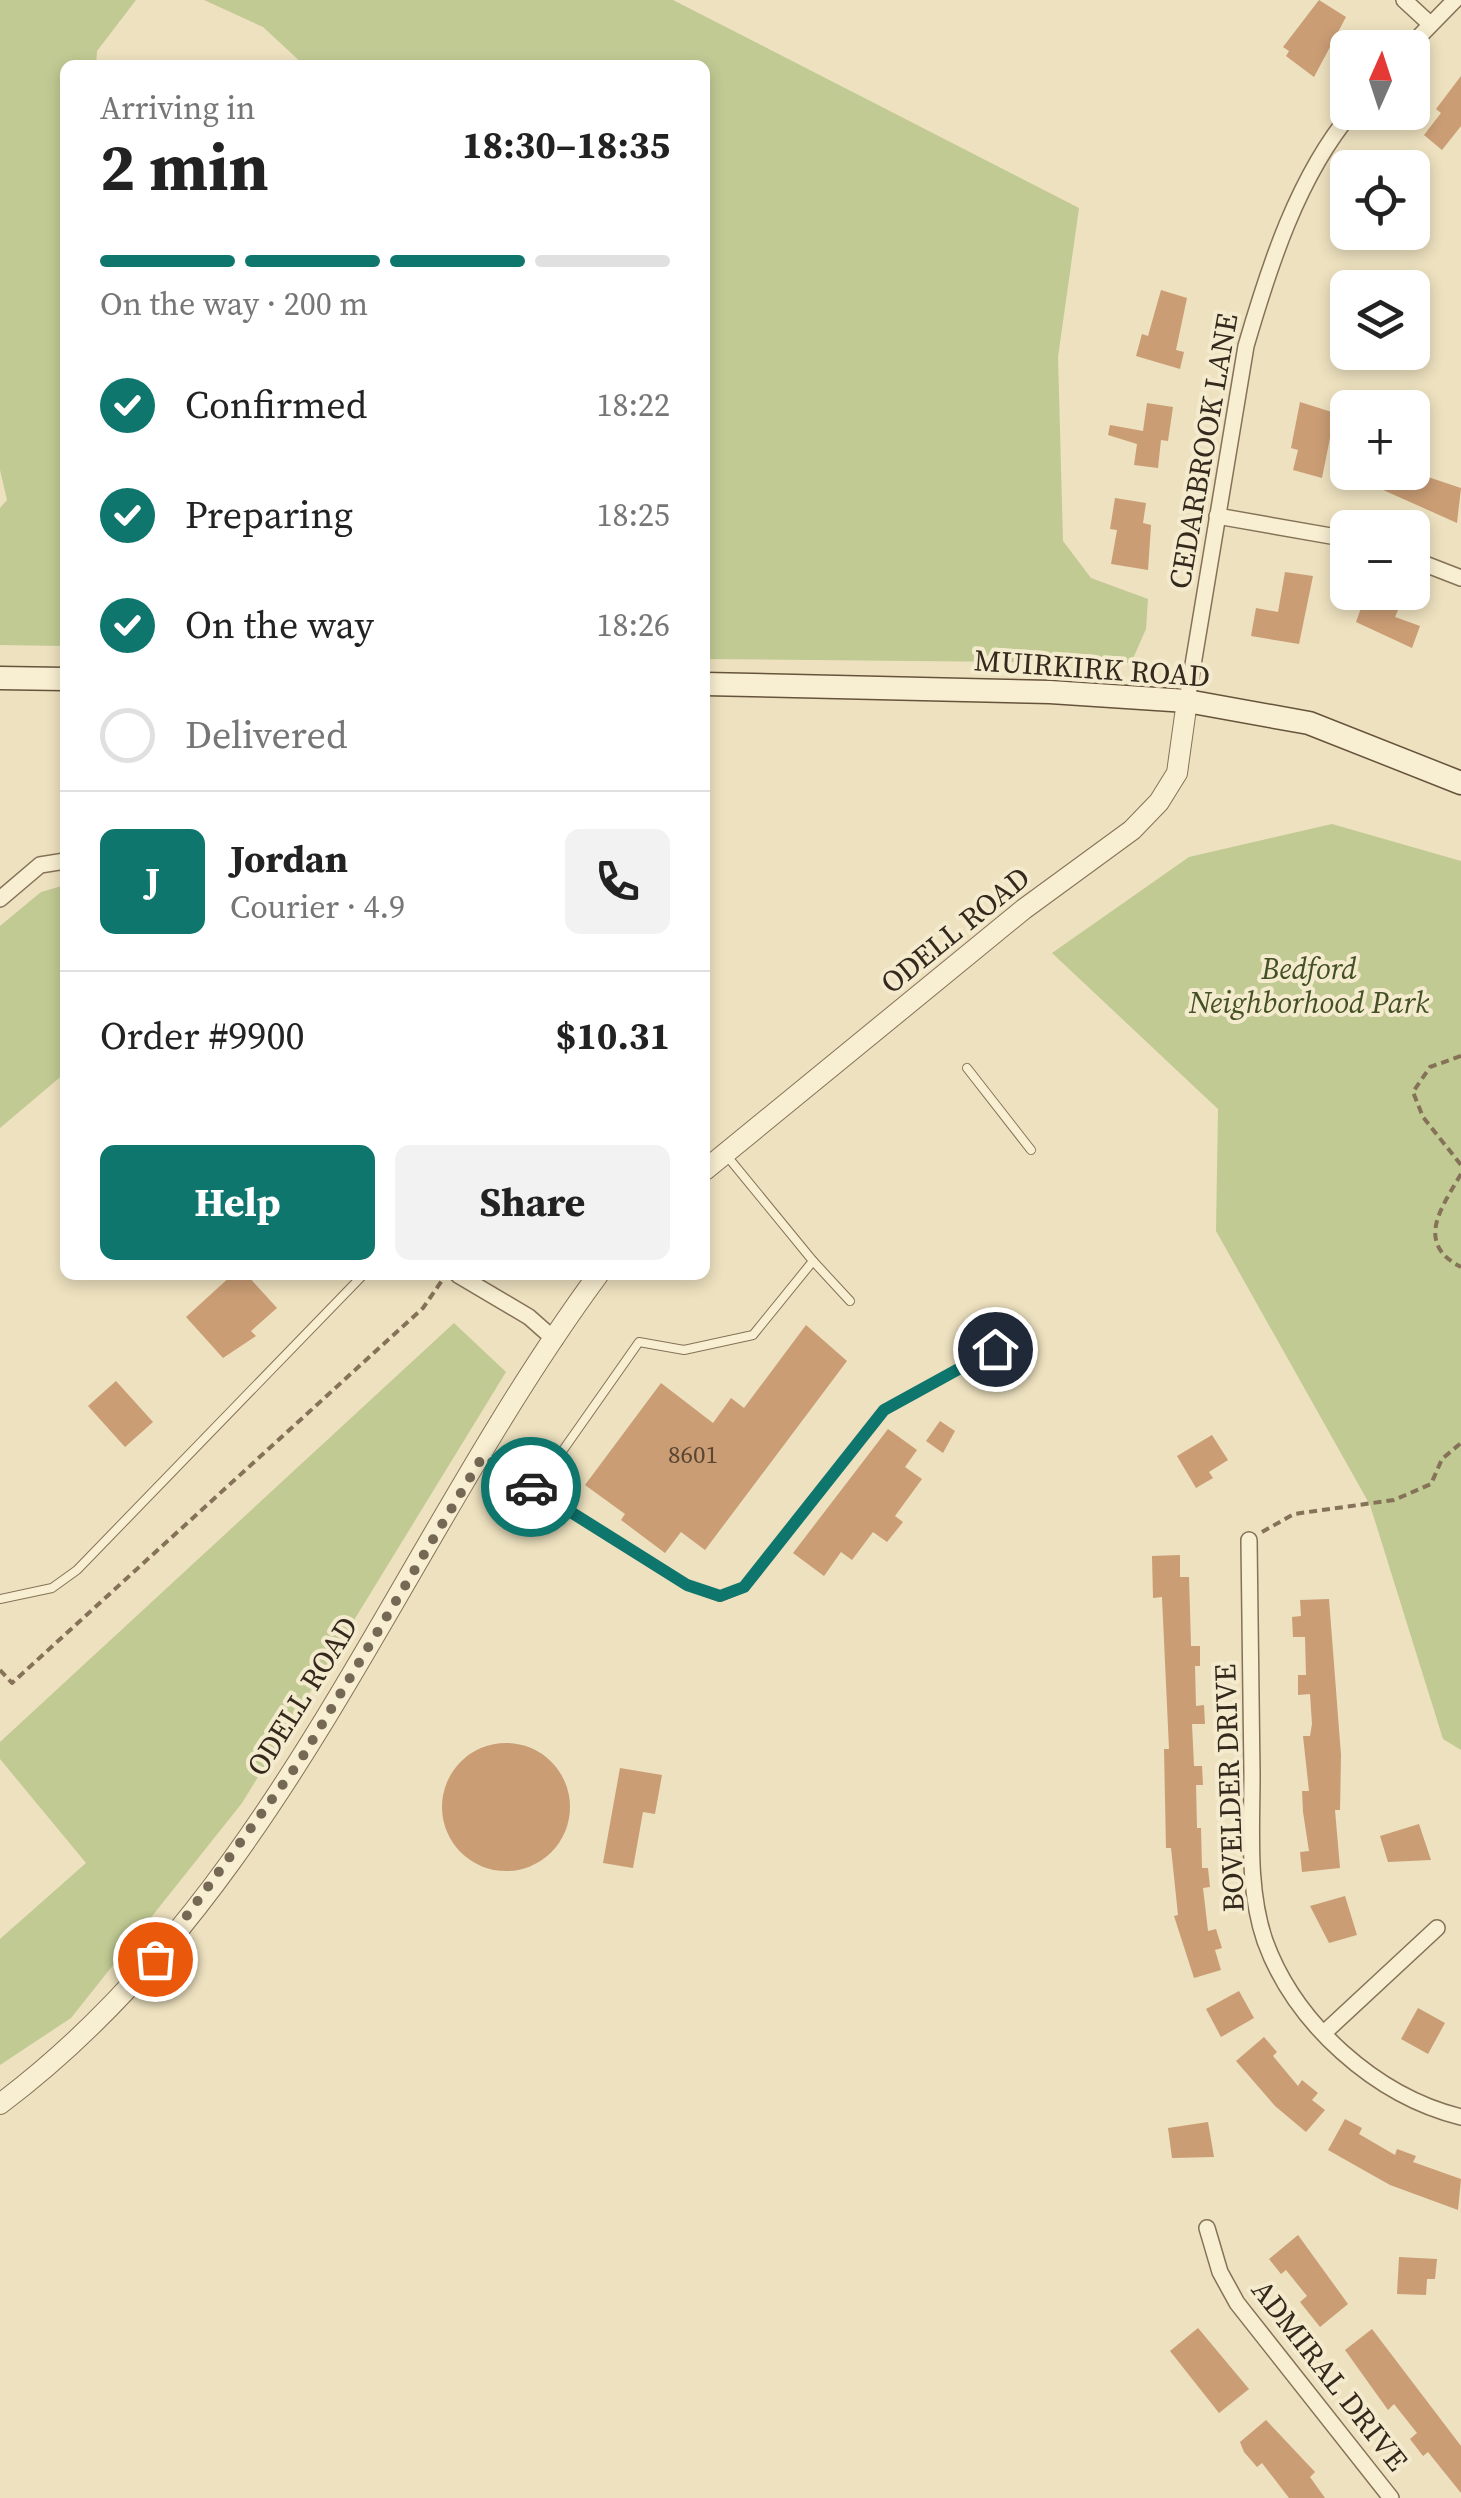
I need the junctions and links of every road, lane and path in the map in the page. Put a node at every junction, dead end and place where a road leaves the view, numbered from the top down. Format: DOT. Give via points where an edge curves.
graph roads {
  1 [pos="1404,0"];
  2 [pos="1455,0"];
  3 [pos="1429,23"];
  4 [pos="1423,30"];
  5 [pos="1341,130"];
  6 [pos="1217,516"];
  7 [pos="1330,536"];
  8 [pos="1430,566"];
  9 [pos="1461,578"];
  10 [pos="0,678"];
  11 [pos="60,679"];
  12 [pos="710,684"];
  13 [pos="1188,701"];
  14 [pos="1461,783"];
  15 [pos="60,862"];
  16 [pos="0,899"];
  17 [pos="1461,1056"];
  18 [pos="966,1068"];
  19 [pos="1032,1150"];
  20 [pos="725,1154"];
  21 [pos="1461,1165"];
  22 [pos="710,1166"];
  23 [pos="1461,1174"];
  24 [pos="813,1261"];
  25 [pos="1461,1266"];
  26 [pos="358,1280"];
  27 [pos="442,1280"];
  28 [pos="466,1280"];
  29 [pos="595,1280"];
  30 [pos="850,1301"];
  31 [pos="555,1340"];
  32 [pos="995,1349"];
  33 [pos="1461,1443"];
  34 [pos="483,1456"];
  35 [pos="535,1490"];
  36 [pos="1249,1540"];
  37 [pos="0,1600"];
  38 [pos="0,1670"];
  39 [pos="1437,1928"];
  40 [pos="1324,2032"];
  41 [pos="0,2104"];
  42 [pos="1461,2117"];
  43 [pos="1207,2228"];
  44 [pos="1390,2498"];
  1 -- 3 [label="street"];
  2 -- 3 [label="street"];
  3 -- 4 [label="street"];
  5 -- 6 [label="street, CEDARBROOK LANE" via="1297,206 1260,296"];
  6 -- 7 [label="street"];
  6 -- 13 [label="street, CEDARBROOK LANE"];
  8 -- 9 [label="street"];
  10 -- 11 [label="main road"];
  12 -- 13 [label="main road, MUIRKIRK ROAD"];
  13 -- 14 [label="main road, MUIRKIRK ROAD" via="1309,723"];
  13 -- 20 [label="street, ODELL ROAD" via="1176,773 1146,816"];
  15 -- 16 [label="street" via="40,865"];
  17 -- 21 [label="path" via="1430,1067 1413,1092 1423,1117"];
  18 -- 19 [label="lane"];
  20 -- 22 [label="street, ODELL ROAD"];
  20 -- 24 [label="lane"];
  23 -- 25 [label="path" via="1432,1236"];
  24 -- 30 [label="lane"];
  24 -- 35 [label="lane" via="753,1335 684,1350 639,1342"];
  26 -- 37 [label="lane" via="77,1570 52,1588"];
  27 -- 38 [label="path" via="422,1308 12,1684"];
  28 -- 31 [label="street"];
  29 -- 31 [label="street, ODELL ROAD"];
  31 -- 34 [label="street, ODELL ROAD"];
  32 -- 35 [label="lane" via="884,1410 744,1587 720,1596 687,1585"];
  33 -- 36 [label="path" via="1442,1460 1431,1484 1394,1500 1294,1514"];
  34 -- 35 [label="lane"];
  34 -- 41 [label="street, ODELL ROAD" via="300,1761 240,1847 155,1959"];
  36 -- 40 [label="street, BOVELDER DRIVE" via="1258,1908 1274,1964"];
  39 -- 40 [label="street"];
  40 -- 42 [label="street, BOVELDER DRIVE" via="1393,2090"];
  43 -- 44 [label="street, ADMIRAL DRIVE" via="1237,2304"];
}
